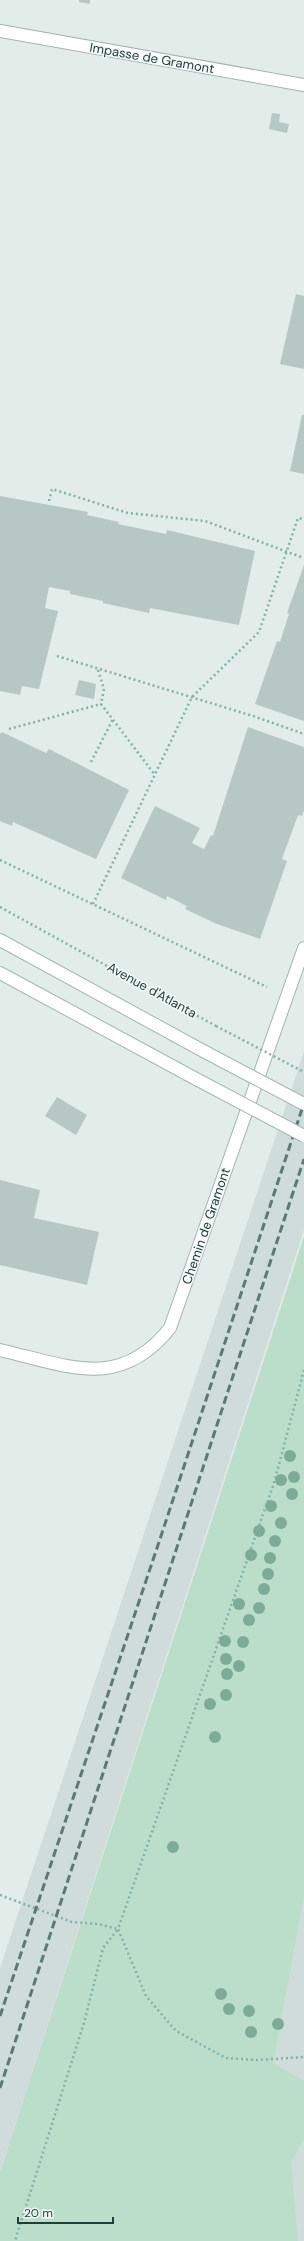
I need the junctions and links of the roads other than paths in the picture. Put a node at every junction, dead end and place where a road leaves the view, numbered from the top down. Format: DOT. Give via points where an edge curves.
graph roads {
  1 [pos="0,31"];
  2 [pos="304,85"];
  3 [pos="0,940"];
  4 [pos="304,948"];
  5 [pos="0,973"];
  6 [pos="304,1104"];
  7 [pos="304,1136"];
  8 [pos="0,1350"];
  1 -- 2 [label="street, Impasse de Gramont"];
  3 -- 6 [label="street, bridge"];
  4 -- 8 [label="street, Chemin de Gramont" via="170,1328 136,1360 103,1370"];
  5 -- 7 [label="street, bridge"];
}
